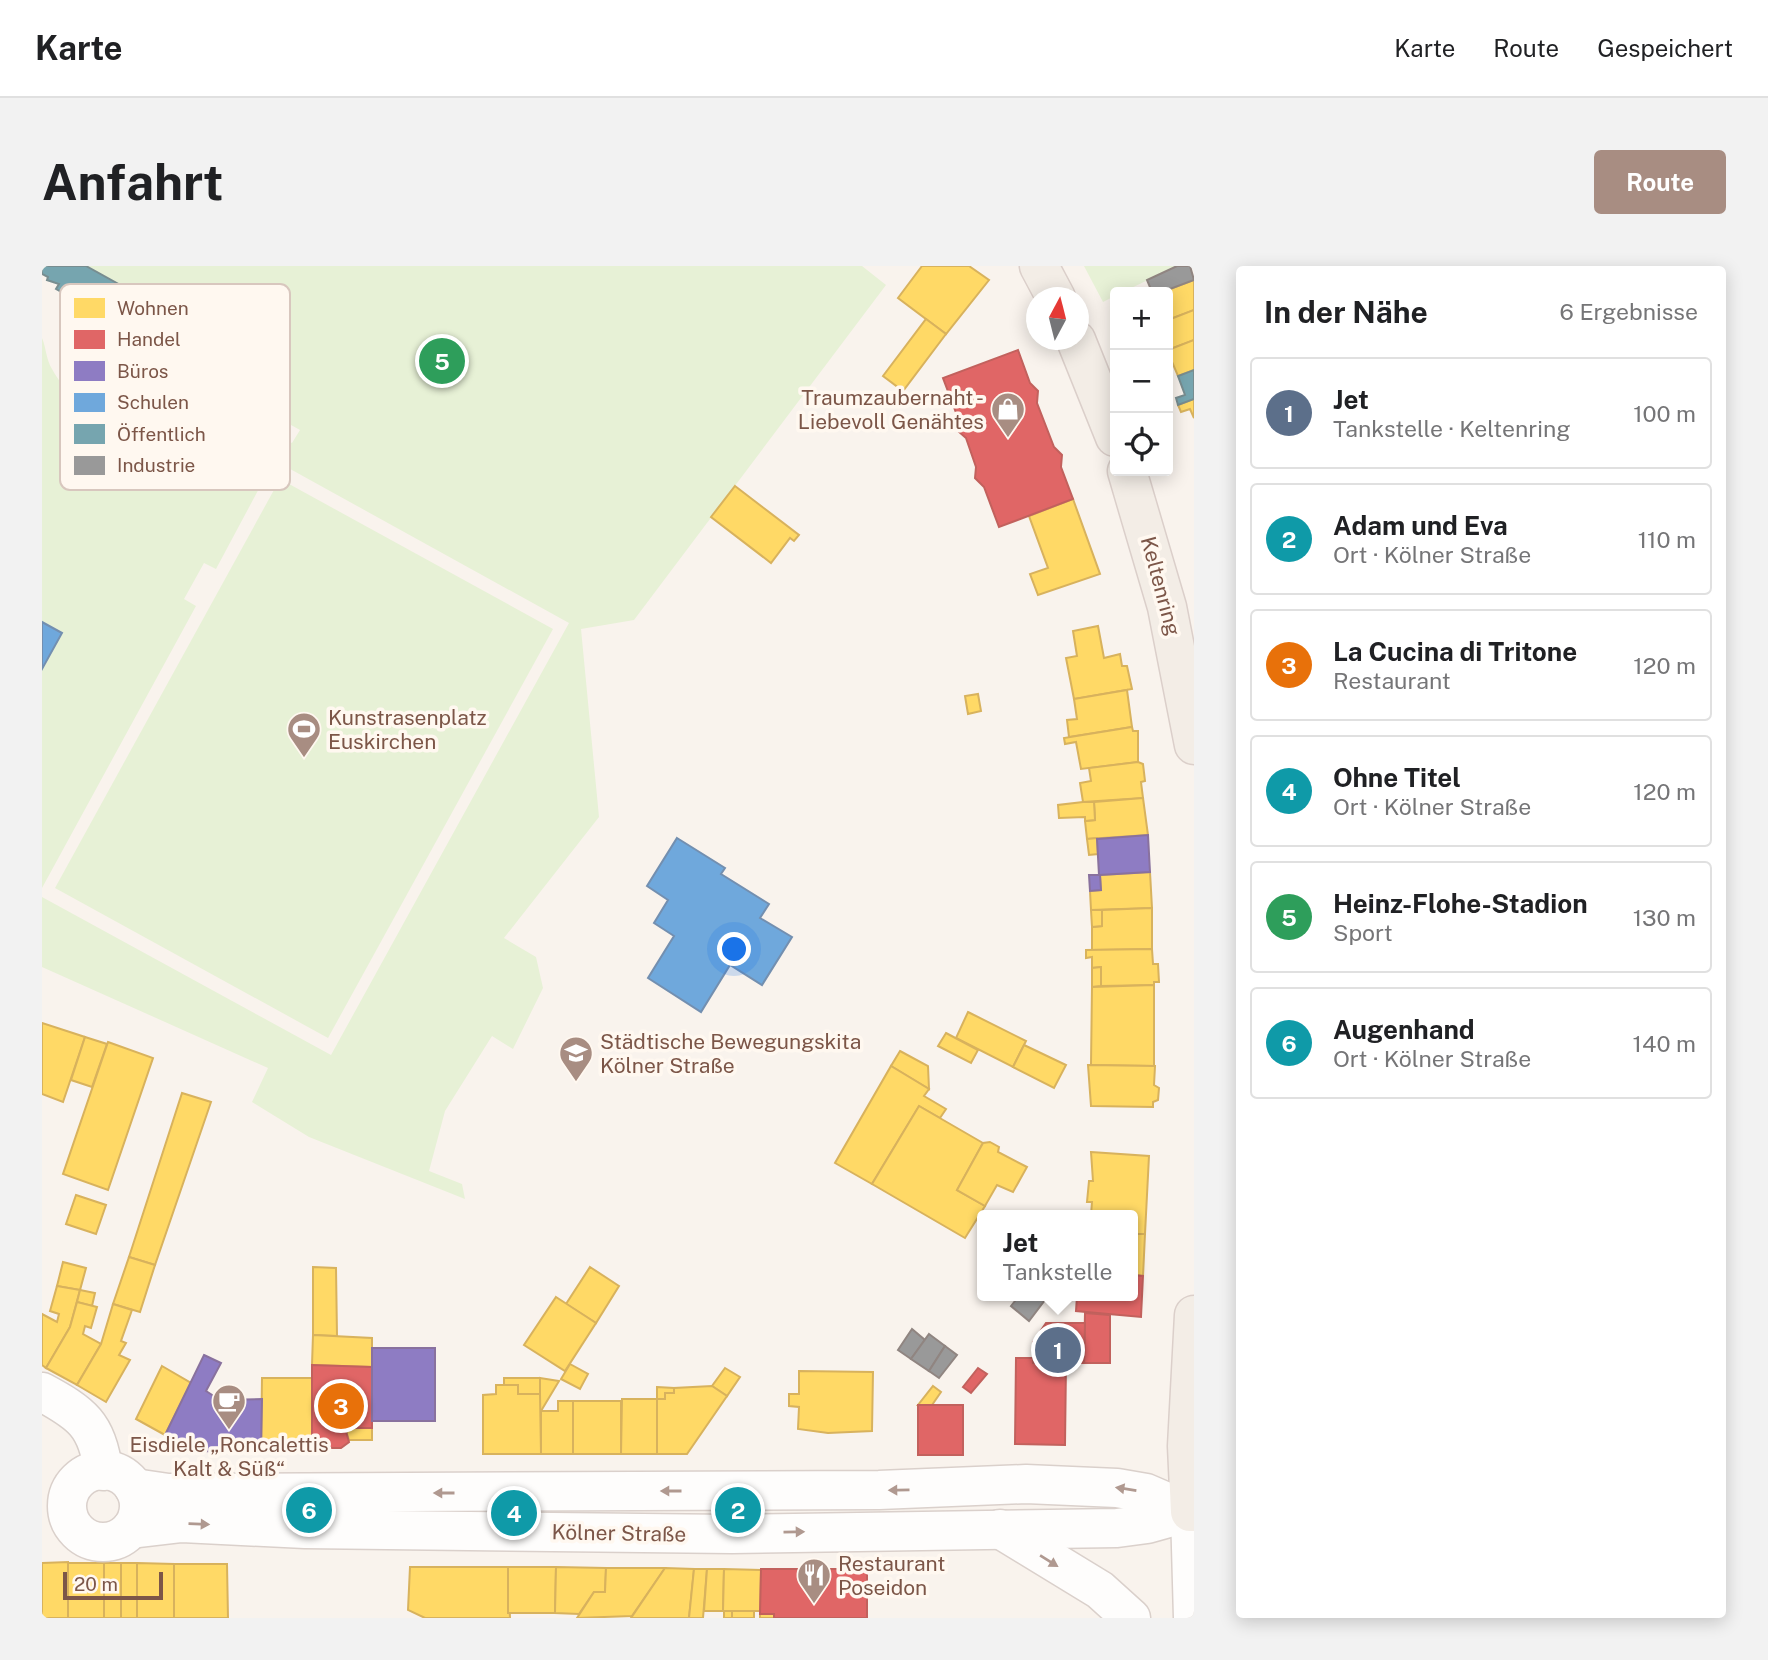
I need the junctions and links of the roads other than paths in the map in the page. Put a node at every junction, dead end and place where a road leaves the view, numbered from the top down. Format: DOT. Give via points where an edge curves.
graph roads {
  1 [pos="1039,266"];
  2 [pos="1050,287"];
  3 [pos="1080,350"];
  4 [pos="1110,425"];
  5 [pos="1128,476"];
  6 [pos="1194,745"];
  7 [pos="1194,1315"];
  8 [pos="1193,1369"];
  9 [pos="42,1392"];
  10 [pos="88,1484"];
  11 [pos="1192,1512"];
  12 [pos="58,1525"];
  13 [pos="131,1529"];
  14 [pos="1000,1529"];
  15 [pos="1131,1618"];
  16 [pos="1193,1618"];
  1 -- 2 [label="main road"];
  3 -- 4 [label="main road"];
  5 -- 6 [label="main road, Keltenring" via="1167,607"];
  7 -- 8 [label="main road"];
  8 -- 11 [label="main road" via="1187,1446"];
  9 -- 10 [label="street" via="75,1412 94,1431"];
  11 -- 10 [label="street, Kölner Straße, one-way" via="1146,1493 1117,1488 1026,1484 891,1490 447,1493 176,1493"];
  10 -- 12 [label="street"];
  10 -- 13 [label="street" via="139,1509"];
  11 -- 14 [label="street, Kölner Straße" via="1117,1528"];
  11 -- 16 [label="street"];
  12 -- 13 [label="street, Kölner Straße" via="102,1543"];
  13 -- 14 [label="street, Kölner Straße, one-way" via="182,1523 593,1533"];
  14 -- 15 [label="street, one-way" via="1100,1590"];
}
